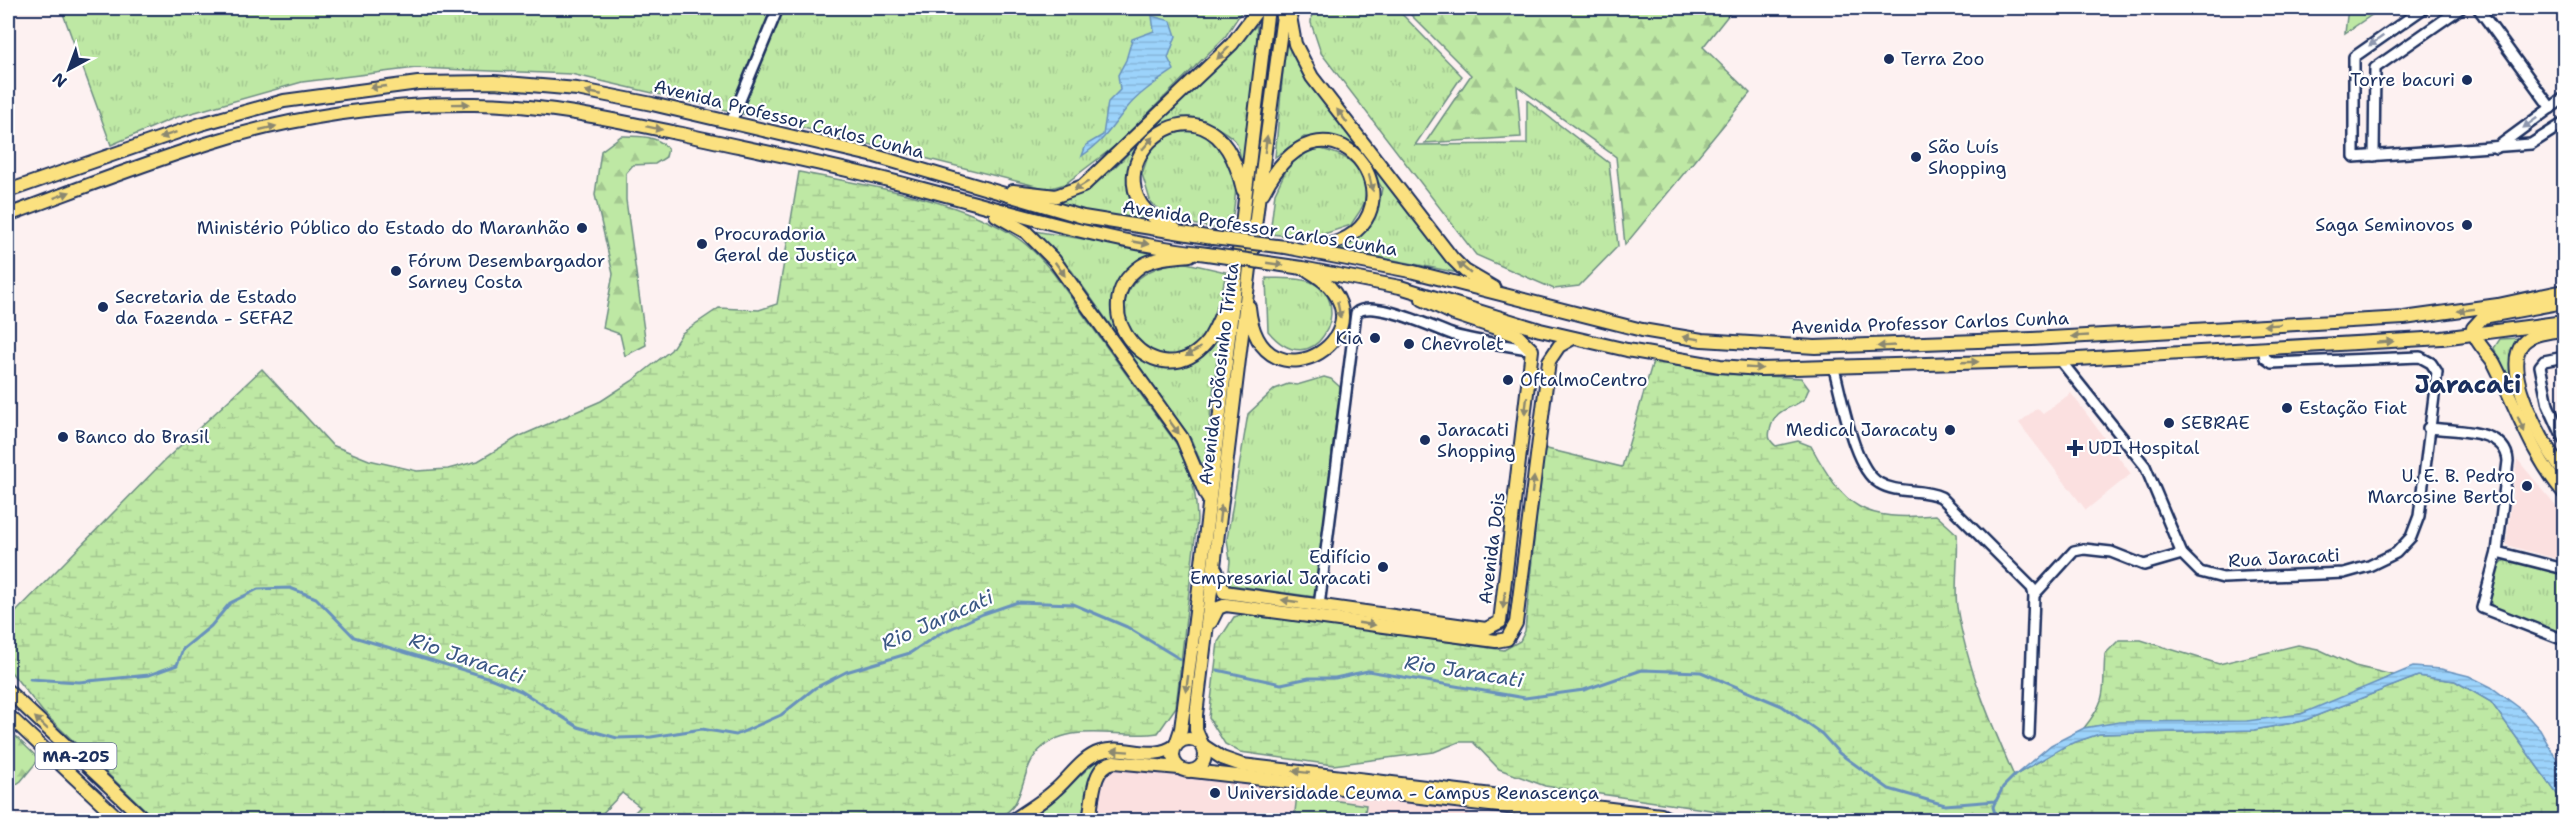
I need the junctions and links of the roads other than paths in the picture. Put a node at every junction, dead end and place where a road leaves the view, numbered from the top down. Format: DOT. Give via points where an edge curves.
graph roads {
  1 [pos="778,8"];
  2 [pos="1259,8"];
  3 [pos="1268,8"];
  4 [pos="1287,8"];
  5 [pos="2424,8"];
  6 [pos="2461,8"];
  7 [pos="2478,8"];
  8 [pos="2565,98"];
  9 [pos="284,101"];
  10 [pos="2551,108"];
  11 [pos="731,122"];
  12 [pos="2565,123"];
  13 [pos="201,124"];
  14 [pos="228,137"];
  15 [pos="2495,148"];
  16 [pos="2374,156"];
  17 [pos="141,165"];
  18 [pos="956,180"];
  19 [pos="8,190"];
  20 [pos="962,199"];
  21 [pos="1244,200"];
  22 [pos="1258,202"];
  23 [pos="8,215"];
  24 [pos="1211,238"];
  25 [pos="1290,248"];
  26 [pos="1203,254"];
  27 [pos="1302,268"];
  28 [pos="1248,279"];
  29 [pos="1233,286"];
  30 [pos="1400,287"];
  31 [pos="2565,291"];
  32 [pos="1514,298"];
  33 [pos="2565,302"];
  34 [pos="2565,322"];
  35 [pos="1522,324"];
  36 [pos="1501,328"];
  37 [pos="2565,329"];
  38 [pos="2474,335"];
  39 [pos="1573,338"];
  40 [pos="2442,338"];
  41 [pos="2360,343"];
  42 [pos="2263,349"];
  43 [pos="1532,350"];
  44 [pos="2565,357"];
  45 [pos="2362,359"];
  46 [pos="2060,360"];
  47 [pos="2492,360"];
  48 [pos="1834,369"];
  49 [pos="2428,428"];
  50 [pos="2565,440"];
  51 [pos="2564,472"];
  52 [pos="2565,493"];
  53 [pos="1208,504"];
  54 [pos="1514,513"];
  55 [pos="1530,515"];
  56 [pos="2497,552"];
  57 [pos="2182,554"];
  58 [pos="1215,561"];
  59 [pos="2565,569"];
  60 [pos="2034,596"];
  61 [pos="1319,606"];
  62 [pos="1206,634"];
  63 [pos="2565,640"];
  64 [pos="8,691"];
  65 [pos="8,715"];
  66 [pos="2029,735"];
  67 [pos="1176,744"];
  68 [pos="1202,745"];
  69 [pos="1179,768"];
  70 [pos="1193,771"];
  71 [pos="1667,818"];
  72 [pos="120,820"];
  73 [pos="145,820"];
  74 [pos="1013,820"];
  75 [pos="1089,820"];
  76 [pos="1621,820"];
  77 [pos="1676,820"];
  1 -- 11 [label="street"];
  2 -- 18 [label="main road, one-way" via="1232,44 1083,186 1066,194 1041,196"];
  3 -- 21 [label="main road, Avenida Joãosinho Trinta"];
  22 -- 4 [label="main road, Avenida Joãosinho Trinta, one-way"];
  32 -- 4 [label="main road, one-way" via="1482,282 1452,258 1370,154 1301,60"];
  5 -- 16 [label="street, one-way" via="2354,58 2353,154 2357,158"];
  6 -- 16 [label="street" via="2375,68"];
  7 -- 10 [label="street"];
  8 -- 10 [label="street"];
  11 -- 9 [label="main road, Avenida Professor Carlos Cunha, one-way" via="577,89 494,82 418,83"];
  9 -- 13 [label="main road, Avenida Professor Carlos Cunha"];
  9 -- 14 [label="main road" via="273,110 230,121 226,128"];
  10 -- 15 [label="street, one-way"];
  11 -- 18 [label="main road, Avenida Professor Carlos Cunha" via="875,156"];
  12 -- 15 [label="street" via="2534,143"];
  13 -- 17 [label="main road" via="204,135 200,140 153,156"];
  13 -- 19 [label="main road, Avenida Professor Carlos Cunha, one-way"];
  14 -- 17 [label="main road, Avenida Professor Carlos Cunha"];
  14 -- 20 [label="main road, Avenida Professor Carlos Cunha, one-way" via="340,114 406,107 473,104 534,108 637,124"];
  15 -- 16 [label="street"];
  23 -- 17 [label="main road, Avenida Professor Carlos Cunha, one-way"];
  18 -- 24 [label="main road, Avenida Professor Carlos Cunha" via="1083,217"];
  20 -- 26 [label="main road, Avenida Professor Carlos Cunha, one-way" via="1039,222"];
  20 -- 53 [label="main road, one-way" via="1015,224 1054,260 1182,438"];
  24 -- 21 [label="main road, one-way" via="1168,227 1152,215 1139,197 1135,166 1154,135 1184,125 1212,132 1233,159"];
  21 -- 29 [label="main road, Avenida Joãosinho Trinta"];
  22 -- 25 [label="main road, one-way" via="1281,163 1299,147 1316,142 1336,144 1360,159 1374,193 1363,223 1338,242"];
  22 -- 28 [label="main road, Avenida Joãosinho Trinta"];
  24 -- 25 [label="main road, Avenida Professor Carlos Cunha, bridge"];
  25 -- 32 [label="main road, Avenida Professor Carlos Cunha" via="1410,271"];
  26 -- 27 [label="main road, Avenida Professor Carlos Cunha, one-way, bridge"];
  29 -- 26 [label="main road, one-way" via="1213,333 1195,353 1180,359 1155,359 1133,346 1124,334 1118,311 1126,282 1150,262"];
  27 -- 28 [label="main road, one-way" via="1331,289 1340,314 1336,338 1324,351 1306,360 1281,357 1260,341 1250,319"];
  27 -- 30 [label="main road, Avenida Professor Carlos Cunha"];
  58 -- 28 [label="main road, Avenida Joãosinho Trinta, one-way"];
  29 -- 53 [label="main road, Avenida Joãosinho Trinta"];
  30 -- 35 [label="main road, Avenida Professor Carlos Cunha"];
  30 -- 36 [label="main road" via="1445,310"];
  31 -- 32 [label="main road, Avenida Professor Carlos Cunha, one-way" via="2404,318 1837,347 1693,338"];
  33 -- 38 [label="main road" via="2483,317 2474,324"];
  34 -- 38 [label="main road, Avenida Professor Carlos Cunha"];
  35 -- 36 [label="main road"];
  35 -- 39 [label="main road, Avenida Professor Carlos Cunha"];
  36 -- 43 [label="main road" via="1524,339"];
  37 -- 51 [label="main road" via="2527,340 2520,348 2516,366 2527,407"];
  38 -- 40 [label="main road, Avenida Professor Carlos Cunha"];
  38 -- 47 [label="main road"];
  39 -- 48 [label="main road, Avenida Professor Carlos Cunha, one-way" via="1720,366"];
  55 -- 39 [label="main road, Avenida Dois, one-way" via="1549,361 1559,346"];
  41 -- 40 [label="main road, Avenida Professor Carlos Cunha, one-way"];
  40 -- 47 [label="main road" via="2474,346"];
  41 -- 42 [label="main road, Avenida Professor Carlos Cunha"];
  41 -- 45 [label="street"];
  42 -- 45 [label="street" via="2265,358 2272,363"];
  42 -- 46 [label="main road, Avenida Professor Carlos Cunha"];
  43 -- 54 [label="main road, Avenida Dois, one-way"];
  43 -- 61 [label="street" via="1454,335 1416,319 1367,308 1354,316"];
  44 -- 50 [label="street" via="2542,362 2540,371 2553,418"];
  45 -- 49 [label="street, Rua Jaracati" via="2427,360 2437,372"];
  48 -- 46 [label="main road, Avenida Professor Carlos Cunha, one-way"];
  46 -- 57 [label="street" via="2145,466"];
  47 -- 52 [label="main road, one-way" via="2534,451"];
  48 -- 60 [label="street" via="1858,450 1872,477 1889,487 1941,497 2026,579"];
  49 -- 56 [label="street" via="2488,436 2506,449 2508,461"];
  49 -- 57 [label="street, Rua Jaracati" via="2419,516 2411,537 2396,553 2344,573 2242,578 2210,576"];
  53 -- 67 [label="main road, Avenida Joãosinho Trinta, one-way" via="1189,672"];
  54 -- 55 [label="main road"];
  54 -- 61 [label="main road, Avenida Dois, one-way" via="1503,615 1493,627"];
  62 -- 55 [label="main road, Avenida Dois, one-way" via="1216,610 1226,604 1504,641 1516,623"];
  56 -- 59 [label="street"];
  56 -- 63 [label="street" via="2482,607"];
  57 -- 60 [label="street" via="2144,566 2111,552 2074,551"];
  61 -- 58 [label="main road, Avenida Dois, one-way" via="1224,592"];
  58 -- 62 [label="main road, Avenida Joãosinho Trinta"];
  60 -- 66 [label="street"];
  62 -- 68 [label="main road, Avenida Joãosinho Trinta" via="1196,723"];
  73 -- 64 [label="main road, MA-205, one-way"];
  65 -- 72 [label="main road, MA-205"];
  67 -- 68 [label="main road" via="1189,738"];
  67 -- 69 [label="main road" via="1173,759"];
  67 -- 74 [label="main road, one-way" via="1156,753 1098,752 1048,796"];
  68 -- 70 [label="main road" via="1206,753 1204,762"];
  71 -- 68 [label="main road, one-way" via="1242,765"];
  69 -- 70 [label="main road"];
  69 -- 75 [label="main road" via="1108,763 1098,773"];
  70 -- 76 [label="main road"];
  71 -- 77 [label="street"];
}
